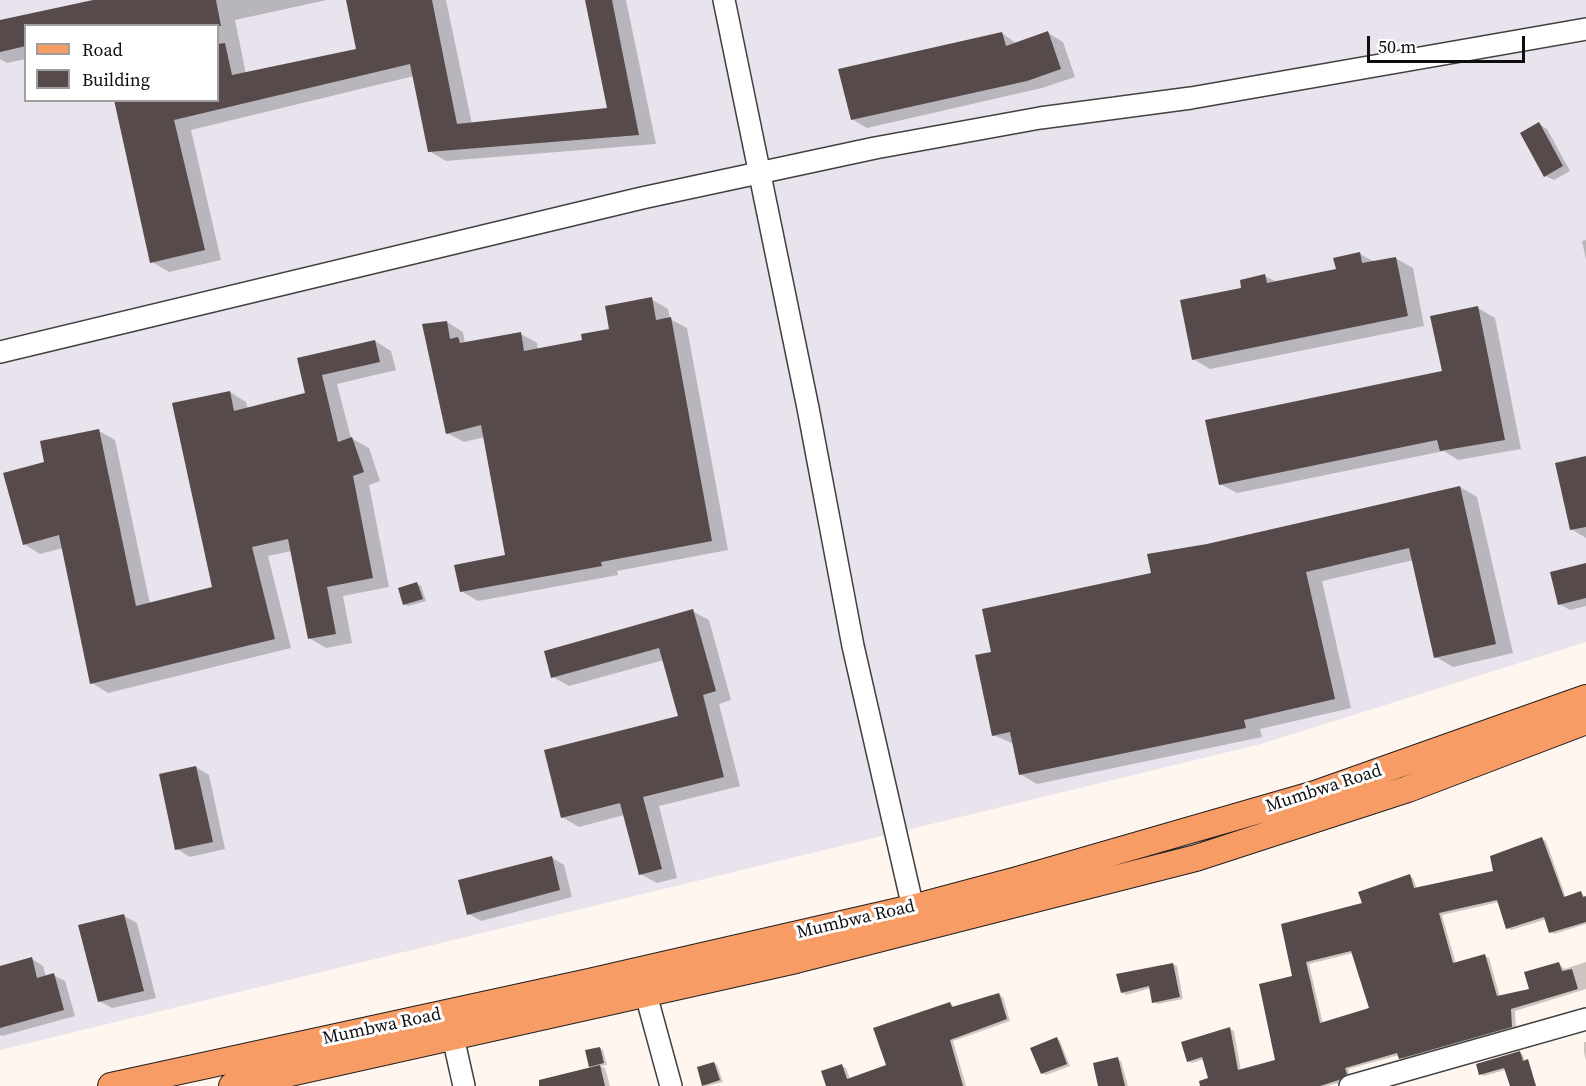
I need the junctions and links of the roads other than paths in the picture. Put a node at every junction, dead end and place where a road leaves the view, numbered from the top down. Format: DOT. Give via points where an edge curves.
graph roads {
  1 [pos="724,0"];
  2 [pos="1586,29"];
  3 [pos="758,173"];
  4 [pos="0,352"];
  5 [pos="1586,698"];
  6 [pos="1586,721"];
  7 [pos="915,919"];
  8 [pos="640,970"];
  9 [pos="646,995"];
  10 [pos="1586,1019"];
  11 [pos="453,1036"];
  12 [pos="111,1086"];
  13 [pos="232,1086"];
  14 [pos="464,1086"];
  15 [pos="672,1086"];
  16 [pos="1350,1086"];
  1 -- 3 [label="street"];
  2 -- 3 [label="street" via="1191,98 1040,118"];
  3 -- 4 [label="street"];
  3 -- 7 [label="street" via="853,646"];
  5 -- 7 [label="main road, Mumbwa Road" via="1315,794 1084,862"];
  6 -- 7 [label="main road, Mumbwa Road" via="1408,789 1217,851"];
  7 -- 8 [label="main road, Mumbwa Road"];
  7 -- 9 [label="main road, Mumbwa Road"];
  8 -- 9 [label="street"];
  8 -- 12 [label="main road, Mumbwa Road"];
  9 -- 11 [label="main road, Mumbwa Road"];
  9 -- 15 [label="street"];
  10 -- 16 [label="street"];
  11 -- 13 [label="main road, Mumbwa Road"];
  11 -- 14 [label="street"];
}
